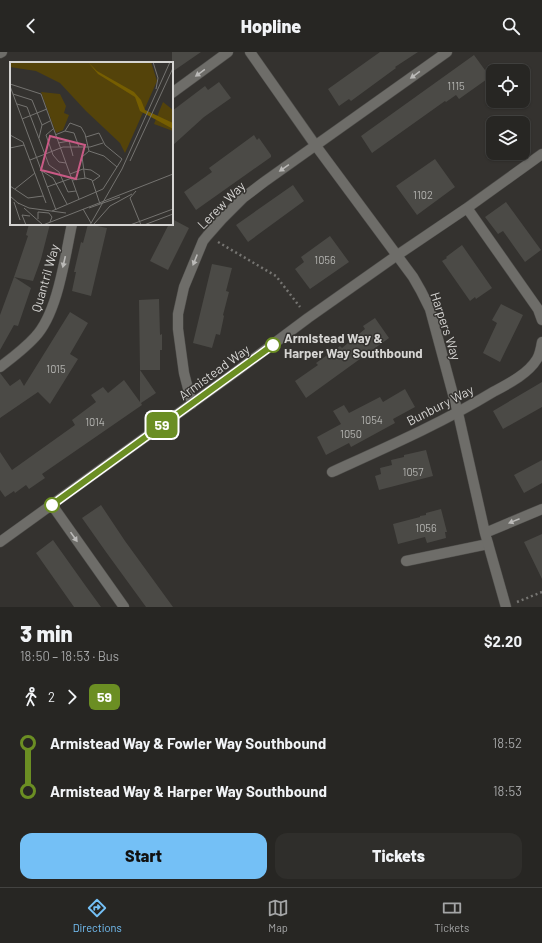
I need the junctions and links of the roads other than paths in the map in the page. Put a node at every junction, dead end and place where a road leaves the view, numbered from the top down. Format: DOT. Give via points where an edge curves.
graph roads {
  1 [pos="228,52"];
  2 [pos="250,52"];
  3 [pos="447,52"];
  4 [pos="173,92"];
  5 [pos="316,146"];
  6 [pos="542,154"];
  7 [pos="467,208"];
  8 [pos="72,225"];
  9 [pos="396,256"];
  10 [pos="542,320"];
  11 [pos="542,342"];
  12 [pos="0,367"];
  13 [pos="192,404"];
  14 [pos="458,413"];
  15 [pos="332,472"];
  16 [pos="52,505"];
  17 [pos="542,509"];
  18 [pos="485,533"];
  19 [pos="0,541"];
  20 [pos="488,544"];
  21 [pos="406,561"];
  22 [pos="124,607"];
  23 [pos="506,607"];
  1 -- 4 [label="street, one-way"];
  2 -- 5 [label="street, Harpers Way"];
  3 -- 5 [label="street, Lerew Way, one-way"];
  5 -- 9 [label="street, Harpers Way"];
  5 -- 13 [label="street, Lerew Way, one-way" via="243,198 203,241 184,287 178,314 179,346"];
  6 -- 7 [label="street, Armistead Way"];
  7 -- 9 [label="street, Armistead Way"];
  7 -- 10 [label="street" via="538,309"];
  8 -- 12 [label="street, Quantril Way, one-way" via="50,313 36,336"];
  9 -- 13 [label="street, Armistead Way"];
  9 -- 14 [label="street, Harpers Way" via="422,291 430,309"];
  11 -- 14 [label="street, Bunbury Way" via="537,360 523,373"];
  13 -- 16 [label="street, Armistead Way"];
  14 -- 15 [label="street, Bunbury Way"];
  14 -- 18 [label="street, Harpers Way"];
  16 -- 19 [label="street, Armistead Way"];
  16 -- 22 [label="street, one-way"];
  17 -- 18 [label="street, one-way"];
  18 -- 20 [label="street, Harpers Way"];
  20 -- 21 [label="street"];
  20 -- 23 [label="street, Harpers Way"];
}
